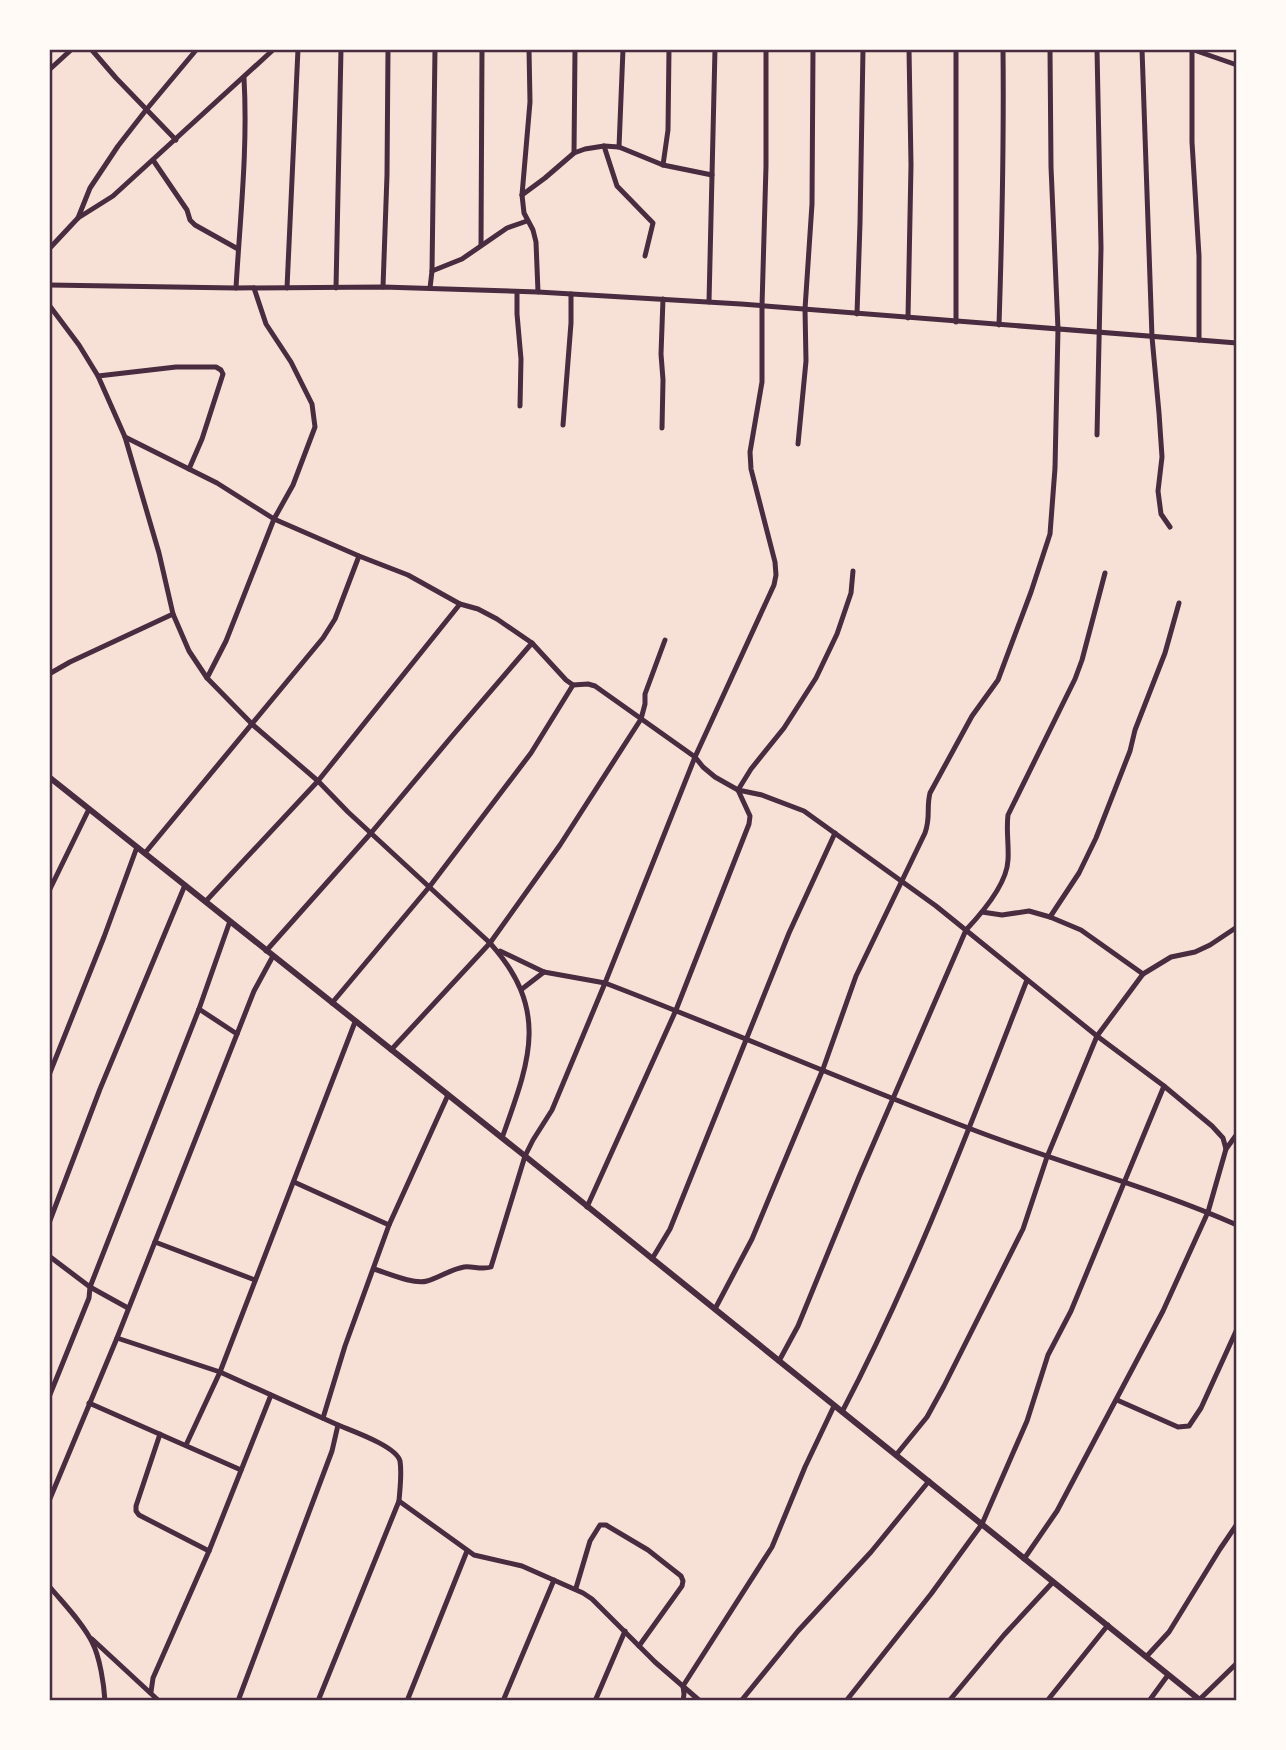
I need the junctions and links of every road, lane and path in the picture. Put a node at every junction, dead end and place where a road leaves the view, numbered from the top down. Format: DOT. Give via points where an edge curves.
graph roads {
  1 [pos="72,49"];
  2 [pos="91,49"];
  3 [pos="197,49"];
  4 [pos="274,49"];
  5 [pos="298,49"];
  6 [pos="341,49"];
  7 [pos="388,49"];
  8 [pos="435,49"];
  9 [pos="482,49"];
  10 [pos="529,49"];
  11 [pos="575,49"];
  12 [pos="623,49"];
  13 [pos="669,49"];
  14 [pos="715,49"];
  15 [pos="766,49"];
  16 [pos="813,49"];
  17 [pos="863,49"];
  18 [pos="909,49"];
  19 [pos="956,49"];
  20 [pos="1003,49"];
  21 [pos="1050,49"];
  22 [pos="1097,49"];
  23 [pos="1142,49"];
  24 [pos="1191,49"];
  25 [pos="1210,52"];
  26 [pos="1237,65"];
  27 [pos="49,70"];
  28 [pos="244,78"];
  29 [pos="145,110"];
  30 [pos="176,140"];
  31 [pos="604,146"];
  32 [pos="618,147"];
  33 [pos="574,153"];
  34 [pos="153,160"];
  35 [pos="663,165"];
  36 [pos="712,175"];
  37 [pos="522,195"];
  38 [pos="78,218"];
  39 [pos="527,221"];
  40 [pos="481,245"];
  41 [pos="49,249"];
  42 [pos="238,249"];
  43 [pos="645,256"];
  44 [pos="432,271"];
  45 [pos="49,285"];
  46 [pos="383,287"];
  47 [pos="236,288"];
  48 [pos="254,288"];
  49 [pos="287,288"];
  50 [pos="336,288"];
  51 [pos="430,288"];
  52 [pos="517,292"];
  53 [pos="538,292"];
  54 [pos="571,293"];
  55 [pos="663,299"];
  56 [pos="709,302"];
  57 [pos="49,305"];
  58 [pos="762,306"];
  59 [pos="805,309"];
  60 [pos="857,314"];
  61 [pos="908,318"];
  62 [pos="956,322"];
  63 [pos="999,325"];
  64 [pos="1058,329"];
  65 [pos="1100,332"];
  66 [pos="1152,337"];
  67 [pos="1199,340"];
  68 [pos="1237,343"];
  69 [pos="98,376"];
  70 [pos="520,407"];
  71 [pos="563,425"];
  72 [pos="662,428"];
  73 [pos="1097,435"];
  74 [pos="125,437"];
  75 [pos="798,444"];
  76 [pos="189,468"];
  77 [pos="274,519"];
  78 [pos="1170,527"];
  79 [pos="359,556"];
  80 [pos="853,572"];
  81 [pos="1105,573"];
  82 [pos="1179,603"];
  83 [pos="460,604"];
  84 [pos="173,614"];
  85 [pos="665,640"];
  86 [pos="533,643"];
  87 [pos="49,674"];
  88 [pos="207,678"];
  89 [pos="573,685"];
  90 [pos="641,719"];
  91 [pos="253,725"];
  92 [pos="695,757"];
  93 [pos="49,777"];
  94 [pos="318,782"];
  95 [pos="738,790"];
  96 [pos="89,809"];
  97 [pos="371,833"];
  98 [pos="835,833"];
  99 [pos="136,846"];
  100 [pos="145,853"];
  101 [pos="901,881"];
  102 [pos="185,885"];
  103 [pos="430,886"];
  104 [pos="49,891"];
  105 [pos="206,901"];
  106 [pos="982,912"];
  107 [pos="1050,916"];
  108 [pos="230,922"];
  109 [pos="1237,927"];
  110 [pos="966,930"];
  111 [pos="491,943"];
  112 [pos="497,950"];
  113 [pos="266,951"];
  114 [pos="273,956"];
  115 [pos="544,972"];
  116 [pos="1143,974"];
  117 [pos="1027,980"];
  118 [pos="605,983"];
  119 [pos="522,989"];
  120 [pos="332,1003"];
  121 [pos="199,1009"];
  122 [pos="676,1010"];
  123 [pos="355,1022"];
  124 [pos="237,1034"];
  125 [pos="1097,1036"];
  126 [pos="745,1040"];
  127 [pos="391,1050"];
  128 [pos="823,1069"];
  129 [pos="49,1075"];
  130 [pos="1164,1086"];
  131 [pos="448,1096"];
  132 [pos="894,1098"];
  133 [pos="969,1128"];
  134 [pos="1237,1134"];
  135 [pos="502,1138"];
  136 [pos="1226,1149"];
  137 [pos="525,1156"];
  138 [pos="1048,1157"];
  139 [pos="294,1182"];
  140 [pos="1125,1182"];
  141 [pos="587,1207"];
  142 [pos="1208,1212"];
  143 [pos="49,1223"];
  144 [pos="389,1225"];
  145 [pos="1237,1225"];
  146 [pos="155,1242"];
  147 [pos="49,1255"];
  148 [pos="652,1259"];
  149 [pos="374,1269"];
  150 [pos="255,1280"];
  151 [pos="90,1287"];
  152 [pos="128,1308"];
  153 [pos="715,1309"];
  154 [pos="1237,1329"];
  155 [pos="117,1338"];
  156 [pos="779,1361"];
  157 [pos="220,1372"];
  158 [pos="271,1395"];
  159 [pos="49,1396"];
  160 [pos="1117,1400"];
  161 [pos="89,1403"];
  162 [pos="834,1406"];
  163 [pos="842,1412"];
  164 [pos="323,1418"];
  165 [pos="338,1425"];
  166 [pos="160,1434"];
  167 [pos="186,1445"];
  168 [pos="896,1455"];
  169 [pos="241,1470"];
  170 [pos="929,1482"];
  171 [pos="399,1500"];
  172 [pos="49,1501"];
  173 [pos="982,1524"];
  174 [pos="1237,1524"];
  175 [pos="209,1551"];
  176 [pos="467,1551"];
  177 [pos="1024,1559"];
  178 [pos="554,1580"];
  179 [pos="1053,1582"];
  180 [pos="49,1586"];
  181 [pos="576,1588"];
  182 [pos="1108,1625"];
  183 [pos="625,1631"];
  184 [pos="88,1634"];
  185 [pos="639,1646"];
  186 [pos="1146,1657"];
  187 [pos="1237,1663"];
  188 [pos="1168,1675"];
  189 [pos="153,1678"];
  190 [pos="141,1683"];
  191 [pos="682,1686"];
  192 [pos="151,1692"];
  193 [pos="105,1701"];
  194 [pos="159,1701"];
  195 [pos="239,1701"];
  196 [pos="318,1701"];
  197 [pos="407,1701"];
  198 [pos="503,1701"];
  199 [pos="595,1701"];
  200 [pos="682,1701"];
  201 [pos="700,1701"];
  202 [pos="741,1701"];
  203 [pos="846,1701"];
  204 [pos="949,1701"];
  205 [pos="1047,1701"];
  206 [pos="1149,1701"];
  207 [pos="1200,1701"];
  1 -- 27 [label="street"];
  2 -- 29 [label="street"];
  3 -- 29 [label="street"];
  4 -- 28 [label="street"];
  5 -- 49 [label="street"];
  6 -- 50 [label="street"];
  7 -- 46 [label="street"];
  8 -- 44 [label="street"];
  9 -- 40 [label="street"];
  10 -- 37 [label="street" via="530,102"];
  11 -- 33 [label="street"];
  12 -- 32 [label="street"];
  13 -- 35 [label="street"];
  14 -- 36 [label="street"];
  15 -- 58 [label="street"];
  16 -- 59 [label="street" via="812,204"];
  17 -- 60 [label="street"];
  18 -- 61 [label="street"];
  19 -- 62 [label="street"];
  20 -- 63 [label="street"];
  21 -- 64 [label="street"];
  22 -- 65 [label="street"];
  23 -- 66 [label="street"];
  24 -- 25 [label="street"];
  24 -- 67 [label="street"];
  25 -- 26 [label="street"];
  28 -- 30 [label="street"];
  28 -- 42 [label="street" via="245,158"];
  29 -- 30 [label="street"];
  29 -- 38 [label="street" via="90,188"];
  30 -- 34 [label="street"];
  31 -- 32 [label="street"];
  31 -- 33 [label="street"];
  31 -- 43 [label="street" via="617,186 653,223"];
  32 -- 35 [label="street"];
  33 -- 37 [label="street"];
  34 -- 38 [label="street"];
  34 -- 42 [label="street" via="190,220"];
  35 -- 36 [label="street"];
  36 -- 56 [label="street"];
  37 -- 39 [label="street"];
  38 -- 41 [label="street"];
  39 -- 40 [label="street"];
  39 -- 53 [label="street" via="536,242"];
  40 -- 44 [label="street"];
  42 -- 47 [label="street"];
  44 -- 51 [label="street"];
  45 -- 47 [label="street"];
  46 -- 50 [label="street"];
  46 -- 51 [label="street"];
  47 -- 48 [label="street"];
  48 -- 49 [label="street"];
  48 -- 77 [label="street" via="266,324 312,404 315,427 293,485"];
  49 -- 50 [label="street"];
  51 -- 52 [label="street"];
  52 -- 53 [label="street"];
  52 -- 70 [label="street"];
  53 -- 54 [label="street"];
  54 -- 55 [label="street"];
  54 -- 71 [label="street"];
  55 -- 56 [label="street"];
  55 -- 72 [label="street"];
  56 -- 58 [label="street"];
  57 -- 69 [label="street"];
  58 -- 59 [label="street"];
  58 -- 92 [label="street" via="762,382 750,452 776,575"];
  59 -- 60 [label="street"];
  59 -- 75 [label="street" via="806,361"];
  60 -- 61 [label="street"];
  61 -- 62 [label="street"];
  62 -- 63 [label="street"];
  63 -- 64 [label="street"];
  64 -- 65 [label="street"];
  64 -- 101 [label="street" via="1050,534 998,680 972,716 930,793 929,822"];
  65 -- 66 [label="street"];
  65 -- 73 [label="street"];
  66 -- 67 [label="street"];
  66 -- 78 [label="street" via="1162,457 1158,491 1161,514"];
  67 -- 68 [label="street"];
  69 -- 74 [label="street"];
  69 -- 76 [label="street" via="176,368 221,370"];
  74 -- 76 [label="street"];
  74 -- 84 [label="street"];
  76 -- 77 [label="street"];
  77 -- 79 [label="street"];
  77 -- 88 [label="street"];
  79 -- 83 [label="street" via="408,575"];
  79 -- 91 [label="street" via="324,638"];
  80 -- 95 [label="street" via="837,634 816,678"];
  81 -- 106 [label="street" via="1075,679 1008,815 1008,864"];
  82 -- 107 [label="street" via="1096,838"];
  83 -- 86 [label="street" via="497,619"];
  83 -- 94 [label="street"];
  84 -- 87 [label="street"];
  84 -- 88 [label="street"];
  85 -- 90 [label="street"];
  86 -- 89 [label="street"];
  86 -- 97 [label="street"];
  88 -- 91 [label="street"];
  89 -- 90 [label="street" via="595,686"];
  89 -- 103 [label="street" via="531,753"];
  90 -- 92 [label="street"];
  90 -- 111 [label="street"];
  91 -- 94 [label="street"];
  91 -- 100 [label="street"];
  92 -- 95 [label="street" via="715,777"];
  92 -- 118 [label="street"];
  93 -- 96 [label="street"];
  94 -- 97 [label="street"];
  94 -- 105 [label="street"];
  95 -- 98 [label="street" via="804,811"];
  95 -- 122 [label="street" via="749,824"];
  96 -- 99 [label="street"];
  96 -- 104 [label="street"];
  97 -- 103 [label="street"];
  97 -- 113 [label="street"];
  98 -- 101 [label="street"];
  98 -- 126 [label="street"];
  99 -- 100 [label="street"];
  99 -- 129 [label="street"];
  100 -- 102 [label="street"];
  101 -- 110 [label="street"];
  101 -- 128 [label="street" via="856,976"];
  102 -- 105 [label="street"];
  102 -- 143 [label="street"];
  103 -- 111 [label="street"];
  103 -- 120 [label="street"];
  105 -- 108 [label="street"];
  106 -- 107 [label="street" via="1029,911"];
  106 -- 110 [label="street"];
  107 -- 116 [label="street" via="1081,930"];
  108 -- 113 [label="street"];
  108 -- 121 [label="street"];
  109 -- 116 [label="street" via="1210,945 1171,957"];
  110 -- 117 [label="street"];
  110 -- 132 [label="street"];
  111 -- 112 [label="street"];
  111 -- 127 [label="street"];
  112 -- 115 [label="street"];
  112 -- 119 [label="street"];
  113 -- 114 [label="street"];
  114 -- 120 [label="street"];
  114 -- 124 [label="street"];
  115 -- 118 [label="street"];
  115 -- 119 [label="street"];
  116 -- 125 [label="street"];
  117 -- 125 [label="street"];
  117 -- 133 [label="street"];
  118 -- 122 [label="street"];
  118 -- 137 [label="street" via="552,1110"];
  119 -- 135 [label="street" via="529,1039 525,1068"];
  120 -- 123 [label="street"];
  121 -- 124 [label="street"];
  121 -- 151 [label="street"];
  122 -- 126 [label="street"];
  122 -- 141 [label="street"];
  123 -- 127 [label="street"];
  123 -- 139 [label="street"];
  124 -- 146 [label="street"];
  125 -- 130 [label="street"];
  125 -- 138 [label="street"];
  126 -- 128 [label="street"];
  126 -- 148 [label="street" via="670,1228"];
  127 -- 131 [label="street"];
  128 -- 132 [label="street"];
  128 -- 153 [label="street" via="752,1238"];
  130 -- 136 [label="street" via="1212,1126"];
  130 -- 140 [label="street"];
  131 -- 135 [label="street"];
  131 -- 144 [label="street"];
  132 -- 133 [label="street"];
  132 -- 156 [label="street"];
  133 -- 138 [label="street"];
  133 -- 163 [label="street" via="900,1295"];
  134 -- 136 [label="street"];
  135 -- 137 [label="street"];
  136 -- 142 [label="street"];
  137 -- 141 [label="street"];
  137 -- 149 [label="street" via="491,1267 460,1268 425,1283"];
  138 -- 140 [label="street"];
  138 -- 168 [label="street" via="1023,1229 944,1387"];
  139 -- 144 [label="street"];
  139 -- 150 [label="street"];
  140 -- 142 [label="street"];
  140 -- 173 [label="street" via="1048,1355 1027,1421"];
  141 -- 148 [label="street"];
  142 -- 145 [label="street"];
  142 -- 160 [label="street" via="1164,1311"];
  144 -- 149 [label="street"];
  146 -- 150 [label="street"];
  146 -- 152 [label="street"];
  147 -- 151 [label="street"];
  148 -- 153 [label="street"];
  149 -- 164 [label="street"];
  150 -- 157 [label="street"];
  151 -- 152 [label="street"];
  151 -- 159 [label="street"];
  152 -- 155 [label="street"];
  153 -- 156 [label="street"];
  154 -- 160 [label="street" via="1189,1426 1178,1427"];
  155 -- 157 [label="street"];
  155 -- 161 [label="street"];
  156 -- 162 [label="street"];
  157 -- 158 [label="street"];
  157 -- 167 [label="street"];
  158 -- 164 [label="street"];
  158 -- 169 [label="street"];
  160 -- 177 [label="street" via="1057,1511"];
  161 -- 166 [label="street"];
  161 -- 172 [label="street"];
  162 -- 163 [label="street"];
  162 -- 191 [label="street" via="772,1547"];
  163 -- 168 [label="street"];
  164 -- 165 [label="street"];
  165 -- 171 [label="street" via="398,1456"];
  165 -- 195 [label="street"];
  166 -- 167 [label="street"];
  166 -- 175 [label="street" via="136,1511"];
  167 -- 169 [label="street"];
  168 -- 170 [label="street"];
  169 -- 175 [label="street"];
  170 -- 173 [label="street"];
  170 -- 202 [label="street"];
  171 -- 176 [label="street"];
  171 -- 196 [label="street"];
  173 -- 177 [label="street"];
  173 -- 203 [label="street"];
  174 -- 186 [label="street" via="1169,1632"];
  175 -- 189 [label="street"];
  176 -- 178 [label="street"];
  176 -- 197 [label="street"];
  177 -- 179 [label="street"];
  178 -- 181 [label="street"];
  178 -- 198 [label="street"];
  179 -- 182 [label="street"];
  179 -- 204 [label="street"];
  180 -- 184 [label="street"];
  181 -- 183 [label="street"];
  181 -- 185 [label="street" via="586,1550 600,1525 648,1550 681,1576 682,1586"];
  182 -- 186 [label="street"];
  182 -- 205 [label="street"];
  183 -- 185 [label="street"];
  183 -- 199 [label="street"];
  184 -- 190 [label="street"];
  184 -- 193 [label="street" via="99,1661"];
  185 -- 191 [label="street"];
  186 -- 188 [label="street"];
  187 -- 207 [label="street"];
  188 -- 206 [label="street"];
  188 -- 207 [label="street"];
  189 -- 190 [label="street"];
  189 -- 192 [label="street"];
  190 -- 192 [label="street"];
  191 -- 200 [label="street"];
  191 -- 201 [label="street"];
  192 -- 194 [label="street"];
}
